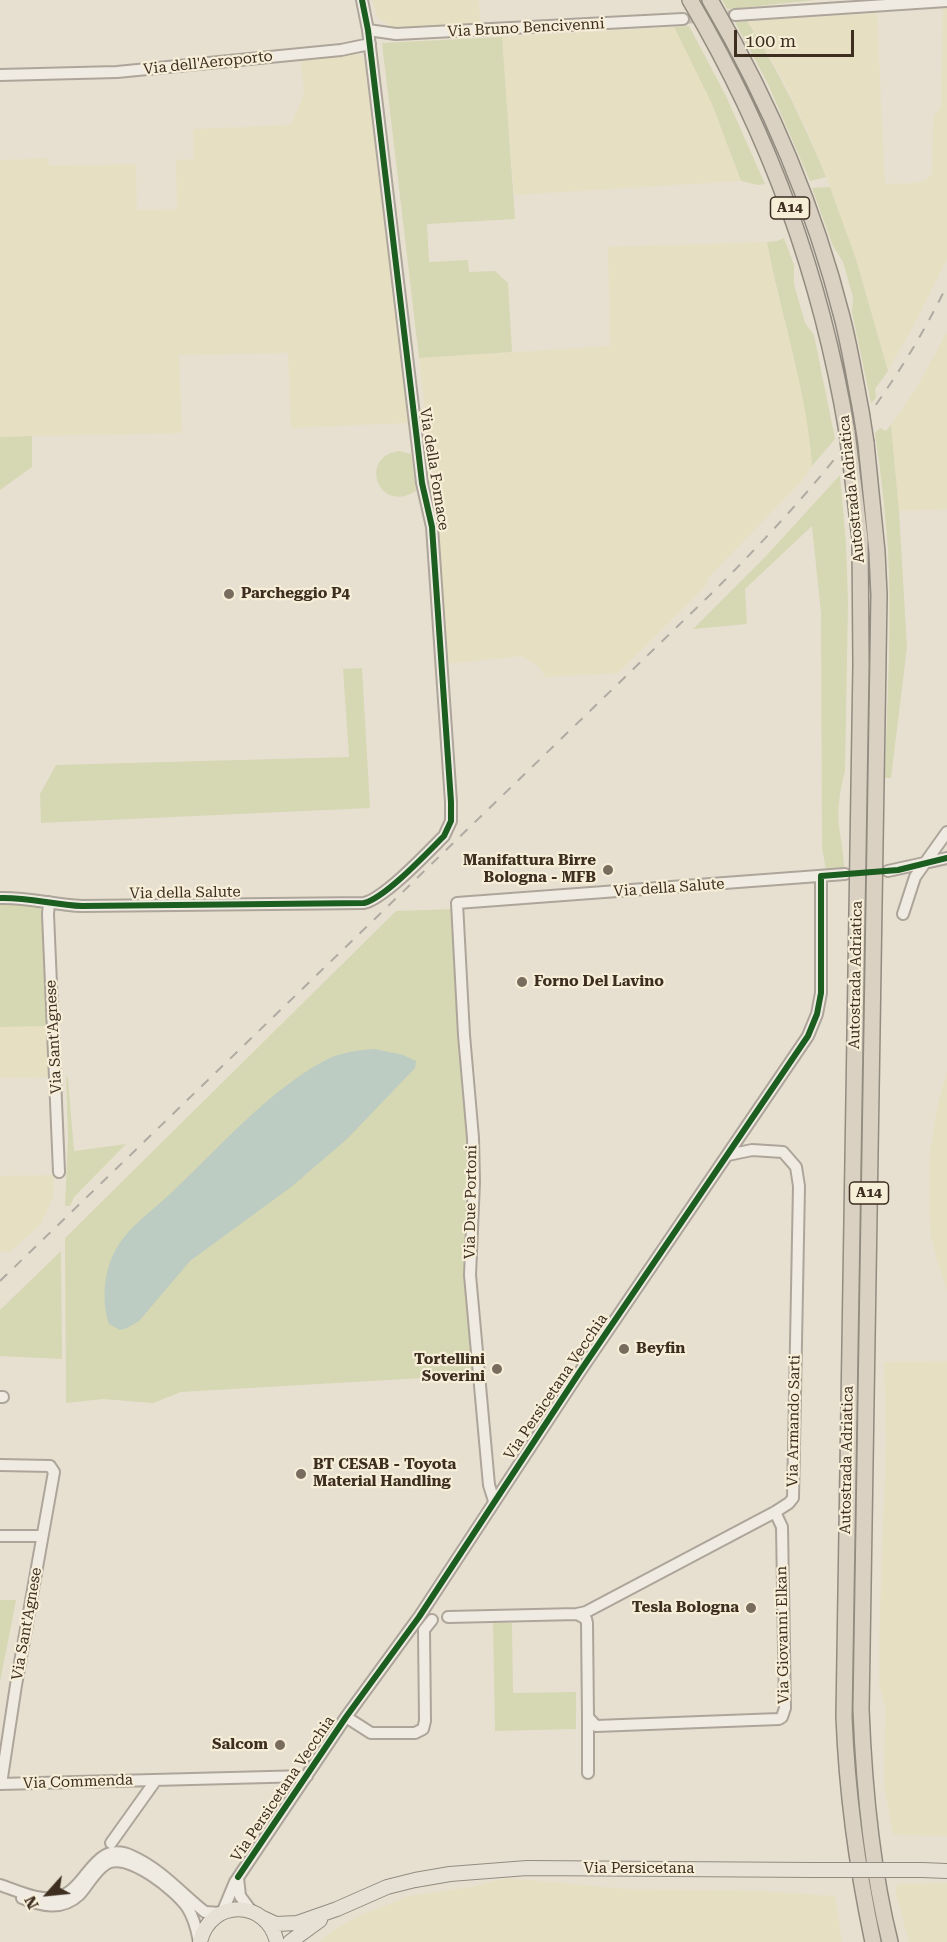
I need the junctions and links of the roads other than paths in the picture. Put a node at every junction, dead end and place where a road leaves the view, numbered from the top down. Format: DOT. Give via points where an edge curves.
graph roads {
  1 [pos="362,0"];
  2 [pos="690,0"];
  3 [pos="710,0"];
  4 [pos="947,1"];
  5 [pos="735,15"];
  6 [pos="683,19"];
  7 [pos="368,30"];
  8 [pos="370,44"];
  9 [pos="0,75"];
  10 [pos="947,832"];
  11 [pos="947,858"];
  12 [pos="924,862"];
  13 [pos="888,871"];
  14 [pos="845,874"];
  15 [pos="821,876"];
  16 [pos="0,898"];
  17 [pos="371,901"];
  18 [pos="50,902"];
  19 [pos="457,903"];
  20 [pos="903,914"];
  21 [pos="738,1140"];
  22 [pos="750,1150"];
  23 [pos="728,1155"];
  24 [pos="59,1172"];
  25 [pos="0,1465"];
  26 [pos="494,1501"];
  27 [pos="775,1512"];
  28 [pos="0,1536"];
  29 [pos="42,1536"];
  30 [pos="430,1600"];
  31 [pos="577,1614"];
  32 [pos="419,1617"];
  33 [pos="448,1617"];
  34 [pos="432,1620"];
  35 [pos="346,1717"];
  36 [pos="588,1717"];
  37 [pos="596,1726"];
  38 [pos="588,1749"];
  39 [pos="588,1773"];
  40 [pos="307,1776"];
  41 [pos="156,1780"];
  42 [pos="0,1784"];
  43 [pos="111,1843"];
  44 [pos="947,1870"];
  45 [pos="236,1881"];
  46 [pos="0,1887"];
  47 [pos="337,1909"];
  48 [pos="222,1913"];
  49 [pos="258,1915"];
  50 [pos="200,1942"];
  51 [pos="277,1942"];
  52 [pos="290,1942"];
  53 [pos="873,1942"];
  54 [pos="890,1942"];
  1 -- 7 [label="street"];
  2 -- 53 [label="highway, Autostrada Adriatica / A14, bridge" via="741,93 792,214 839,383 860,539 844,1717 854,1841"];
  3 -- 54 [label="highway, Autostrada Adriatica / A14, bridge" via="762,96 807,204 842,316 866,443 877,543 861,1709 869,1826"];
  4 -- 5 [label="street"];
  6 -- 7 [label="street, Via Bruno Bencivenni" via="396,34"];
  7 -- 8 [label="street"];
  8 -- 9 [label="street, Via dell'Aeroporto" via="117,72"];
  8 -- 17 [label="street, Via della Fornace" via="418,449 432,527 451,802 451,821 444,836"];
  10 -- 12 [label="street"];
  11 -- 12 [label="street"];
  12 -- 13 [label="street"];
  12 -- 20 [label="street"];
  14 -- 15 [label="street, Via della Salute"];
  15 -- 19 [label="street, Via della Salute"];
  15 -- 21 [label="street, Via Persicetana Vecchia" via="821,993 817,1014 808,1036"];
  16 -- 18 [label="street, Via della Salute"];
  17 -- 18 [label="street, Via della Salute" via="82,906"];
  18 -- 24 [label="street, Via Sant'Agnese"];
  19 -- 26 [label="street, Via Due Portoni" via="473,1145 470,1275 489,1485"];
  21 -- 22 [label="street"];
  21 -- 23 [label="street, Via Persicetana Vecchia"];
  22 -- 23 [label="street, Via Armando Sarti"];
  22 -- 27 [label="street, Via Armando Sarti" via="783,1152 796,1167 799,1186 793,1498"];
  23 -- 26 [label="street, Via Persicetana Vecchia"];
  25 -- 29 [label="street, Via Sant'Agnese" via="53,1468"];
  26 -- 30 [label="street, Via Persicetana Vecchia"];
  27 -- 31 [label="street, Via Armando Sarti"];
  27 -- 37 [label="street, Via Giovanni Elkan" via="782,1527 782,1717"];
  28 -- 29 [label="street"];
  29 -- 42 [label="street, Via Sant'Agnese"];
  30 -- 32 [label="street, Via Persicetana Vecchia"];
  30 -- 33 [label="street" via="436,1615"];
  31 -- 33 [label="street, Via Armando Sarti"];
  31 -- 36 [label="street" via="586,1619"];
  32 -- 34 [label="street, Via Armando Sarti"];
  32 -- 35 [label="street, Via Persicetana Vecchia"];
  33 -- 34 [label="street, Via Armando Sarti"];
  34 -- 35 [label="street" via="424,1630 423,1729 415,1733 371,1733"];
  35 -- 40 [label="street, Via Persicetana Vecchia"];
  36 -- 37 [label="street"];
  36 -- 38 [label="street"];
  37 -- 38 [label="street"];
  38 -- 39 [label="street"];
  40 -- 41 [label="street, Via Commenda"];
  40 -- 45 [label="street, Via Persicetana Vecchia"];
  41 -- 42 [label="street, Via Commenda"];
  41 -- 43 [label="street, Via Commenda"];
  44 -- 47 [label="main road, Via Persicetana, bridge" via="484,1870 406,1882"];
  45 -- 48 [label="street, Via Persicetana Vecchia"];
  45 -- 49 [label="street, Via Persicetana Vecchia" via="240,1896"];
  46 -- 48 [label="street" via="43,1898 59,1897 77,1886 97,1860 126,1853 180,1888 205,1912"];
  46 -- 50 [label="street" via="38,1905 66,1904 104,1865 124,1862 160,1882 182,1901 196,1925"];
  47 -- 49 [label="main road, Via Persicetana" via="286,1924 276,1924"];
  47 -- 52 [label="main road, Via Persicetana"];
  48 -- 49 [label="main road, Via Persicetana" via="237,1909"];
  48 -- 50 [label="main road" via="206,1926"];
  49 -- 51 [label="main road" via="272,1928"];
}
